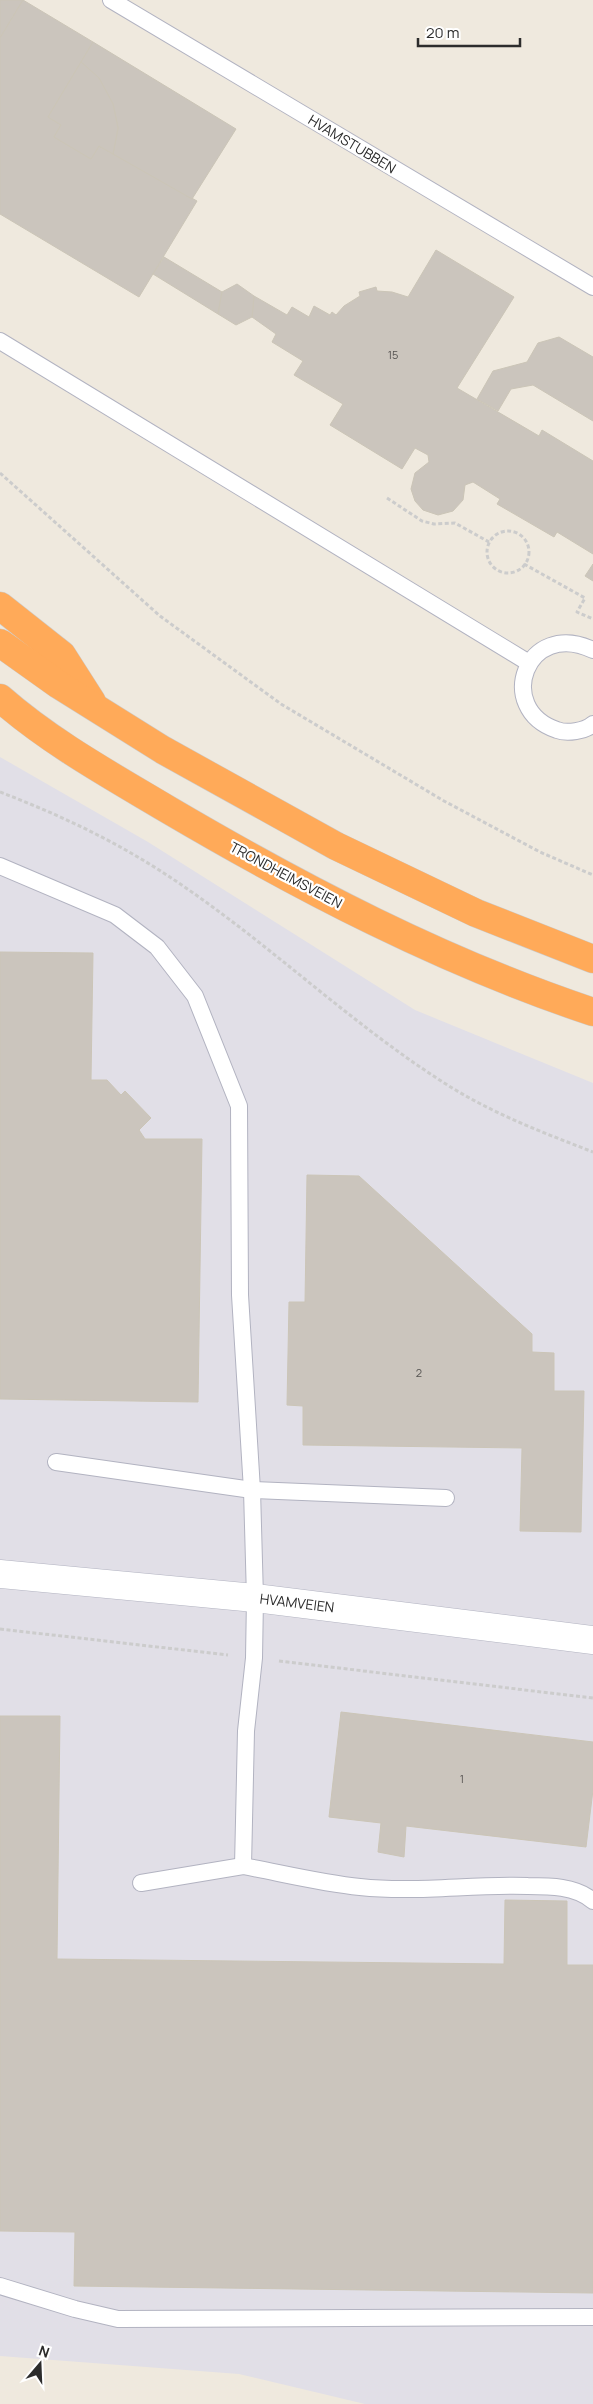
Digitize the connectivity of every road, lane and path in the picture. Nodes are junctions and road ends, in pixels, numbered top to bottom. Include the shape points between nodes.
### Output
1 (111, 0) edge
2 (593, 288) edge
3 (0, 341) edge
4 (0, 474) edge
5 (387, 498) dead end
6 (489, 542) junction
7 (524, 564) junction
8 (0, 606) edge
9 (593, 619) edge
10 (0, 643) edge
11 (593, 650) edge
12 (529, 664) junction
13 (0, 698) edge
14 (0, 709) edge
15 (97, 709) junction
16 (25, 720) junction
17 (593, 724) edge
18 (0, 792) edge
19 (0, 866) edge
20 (593, 875) edge
21 (593, 959) edge
22 (593, 1012) edge
23 (593, 1152) edge
24 (56, 1462) dead end
25 (252, 1490) junction
26 (446, 1498) dead end
27 (0, 1574) edge
28 (255, 1598) junction
29 (0, 1629) edge
30 (593, 1640) edge
31 (254, 1658) junction
32 (593, 1698) edge
33 (243, 1866) junction
34 (142, 1883) dead end
35 (593, 1901) edge
36 (0, 2286) edge
37 (593, 2317) edge

1 - 2 lane, HVAMSTUBBEN
3 - 12 lane
4 - 20 path via 160,616 281,704 444,802 540,852
5 - 6 path via 422,522 455,523
6 - 7 path via 488,559 497,569 510,572
6 - 7 path via 503,531 516,533 528,548
7 - 9 path via 585,598 577,612
8 - 15 highway via 62,655
10 - 15 highway
11 - 12 lane via 571,642 556,643 545,647
12 - 17 lane via 522,683 524,698 536,719 560,732
13 - 16 highway, TRONDHEIMSVEIEN
14 - 16 highway
15 - 21 highway via 163,750 344,850 476,913
16 - 22 highway, TRONDHEIMSVEIEN via 136,790 304,887 457,960
18 - 23 path via 76,824 159,869 246,932 398,1053 451,1087 507,1116
19 - 25 lane via 115,914 157,947 195,996 239,1106 240,1295
24 - 25 lane
25 - 26 lane
25 - 28 lane
27 - 28 street, HVAMVEIEN
28 - 30 street, HVAMVEIEN
28 - 31 lane
29 - 31 path
31 - 32 path
31 - 33 lane via 246,1731
33 - 34 lane
33 - 35 lane via 359,1887 428,1890 499,1885 545,1886 577,1891
36 - 37 lane via 118,2319

